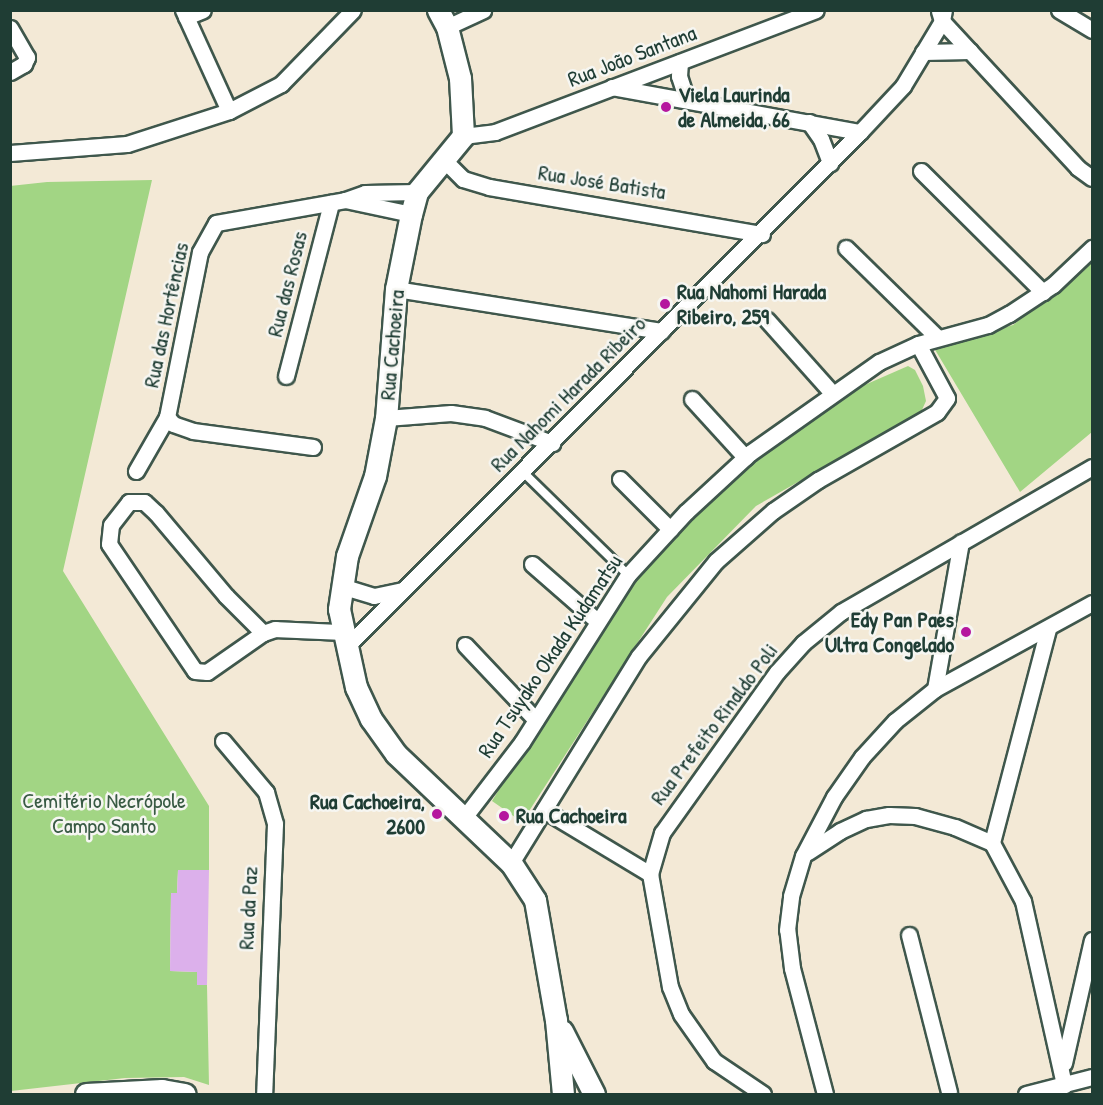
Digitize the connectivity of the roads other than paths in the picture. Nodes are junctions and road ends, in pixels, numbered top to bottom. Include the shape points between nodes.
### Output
1 (203, 10) edge
2 (353, 10) edge
3 (483, 10) edge
4 (816, 10) edge
5 (1059, 10) edge
6 (184, 14) edge
7 (942, 14) edge
8 (442, 19) edge
9 (10, 28) edge
10 (1092, 30) edge
11 (970, 51) junction
12 (923, 52) junction
13 (680, 62) junction
14 (10, 72) edge
15 (611, 87) junction
16 (687, 100) junction
17 (229, 111) junction
18 (809, 122) junction
19 (860, 132) junction
20 (463, 136) junction
21 (10, 153) edge
22 (444, 160) junction
23 (830, 163) junction
24 (921, 171) dead end
25 (1092, 178) edge
26 (417, 192) junction
27 (338, 202) junction
28 (411, 214) junction
29 (762, 234) junction
30 (846, 248) dead end
31 (1092, 248) edge
32 (396, 289) junction
33 (1043, 292) junction
34 (766, 320) dead end
35 (662, 331) junction
36 (937, 337) junction
37 (918, 344) junction
38 (286, 376) dead end
39 (832, 393) junction
40 (692, 399) dead end
41 (167, 417) junction
42 (386, 418) junction
43 (552, 443) junction
44 (313, 447) dead end
45 (745, 457) junction
46 (1092, 467) edge
47 (136, 471) dead end
48 (523, 472) junction
49 (620, 479) dead end
50 (670, 530) junction
51 (961, 542) junction
52 (532, 564) dead end
53 (628, 575) junction
54 (341, 586) junction
55 (405, 589) junction
56 (1092, 603) edge
57 (597, 621) junction
58 (1048, 629) junction
59 (263, 633) junction
60 (344, 639) junction
61 (465, 645) dead end
62 (935, 689) junction
63 (536, 720) junction
64 (223, 741) dead end
65 (544, 810) junction
66 (463, 819) junction
67 (993, 843) junction
68 (803, 856) junction
69 (511, 863) junction
70 (650, 874) junction
71 (909, 935) dead end
72 (1092, 940) edge
73 (556, 1020) junction
74 (1092, 1077) edge
75 (1063, 1078) junction
76 (951, 1094) edge
77 (86, 1095) edge
78 (185, 1095) edge
79 (264, 1095) edge
80 (563, 1095) edge
81 (594, 1095) edge
82 (763, 1095) edge
83 (825, 1095) edge
84 (1026, 1095) edge

1 - 6 street
2 - 17 street via 280,84
3 - 8 street
4 - 13 street, Rua João Santana
5 - 10 street
6 - 17 street
7 - 11 street
7 - 12 street, Rua Nahomi Harada Ribeiro
8 - 20 main road via 460,78
9 - 14 street via 27,57 24,64
11 - 12 street
11 - 25 street via 1078,168
12 - 19 street, Rua Nahomi Harada Ribeiro via 903,86
13 - 15 street, Rua João Santana
13 - 16 street via 679,76
15 - 16 street
15 - 20 street, Rua João Santana via 495,132
16 - 18 street
17 - 21 street via 127,144
18 - 19 street
18 - 23 street
19 - 23 street, Rua Nahomi Harada Ribeiro
20 - 22 main road, Rua Cachoeira
22 - 26 main road, Rua Cachoeira
22 - 29 street, Rua José Batista via 463,179 482,186
23 - 29 street, Rua Nahomi Harada Ribeiro
24 - 33 street
26 - 27 street, Rua das Hortências via 365,193
26 - 28 main road, Rua Cachoeira
27 - 28 street, Rua das Hortências
27 - 38 street, Rua das Rosas
27 - 41 street, Rua das Hortências via 216,223 206,236
28 - 32 main road, Rua Cachoeira
29 - 35 street, Rua Nahomi Harada Ribeiro
30 - 36 street
31 - 33 street, Rua Tsuyako Okada Kudamatsu
32 - 35 street
32 - 42 main road, Rua Cachoeira
33 - 36 street, Rua Tsuyako Okada Kudamatsu via 988,325
34 - 39 street
35 - 43 street, Rua Nahomi Harada Ribeiro
36 - 37 street, Rua Tsuyako Okada Kudamatsu
37 - 39 street, Rua Tsuyako Okada Kudamatsu
37 - 65 street via 947,398 937,412 818,480 716,561 639,656
39 - 45 street, Rua Tsuyako Okada Kudamatsu
40 - 45 street
41 - 44 street via 173,424 193,431
41 - 47 street, Rua das Hortências
42 - 43 street via 451,413 485,418
42 - 54 main road, Rua Cachoeira via 375,476 347,556
43 - 48 street, Rua Nahomi Harada Ribeiro
45 - 50 street, Rua Tsuyako Okada Kudamatsu
46 - 51 street, Rua Prefeito Rinaldo Poli
48 - 53 lane
48 - 55 street, Rua Nahomi Harada Ribeiro
49 - 50 street
50 - 53 street, Rua Tsuyako Okada Kudamatsu
51 - 62 street
51 - 70 street, Rua Prefeito Rinaldo Poli via 841,612 790,657 675,811 654,853
52 - 57 street
53 - 57 street, Rua Tsuyako Okada Kudamatsu
54 - 55 street via 374,596
54 - 60 main road, Rua Cachoeira
55 - 60 street, Rua Nahomi Harada Ribeiro
56 - 58 street
57 - 63 street, Rua Tsuyako Okada Kudamatsu
58 - 62 street
58 - 67 street
59 - 59 street via 207,672 195,671 109,544 111,525 129,502 144,502 156,513 225,596
59 - 60 street via 276,629
60 - 66 main road, Rua Cachoeira via 356,687 371,719 396,754
61 - 63 street
62 - 68 street via 895,720 862,757 834,797
63 - 66 street, Rua Tsuyako Okada Kudamatsu
64 - 79 street, Rua da Paz via 266,792 275,824
65 - 69 street
65 - 70 street
66 - 69 main road, Rua Cachoeira
67 - 68 street via 935,821 888,815 866,819 840,831
67 - 75 street via 1023,901
68 - 83 street via 791,896 787,930 792,968
69 - 73 main road, Rua Cachoeira via 535,900
70 - 82 street, Rua Prefeito Rinaldo Poli via 670,987 681,1014 714,1061
71 - 76 street
72 - 75 street
73 - 80 main road, Rua Cachoeira
73 - 81 main road, Rua Cachoeira
74 - 75 street
75 - 84 street
77 - 78 main road via 162,1090

